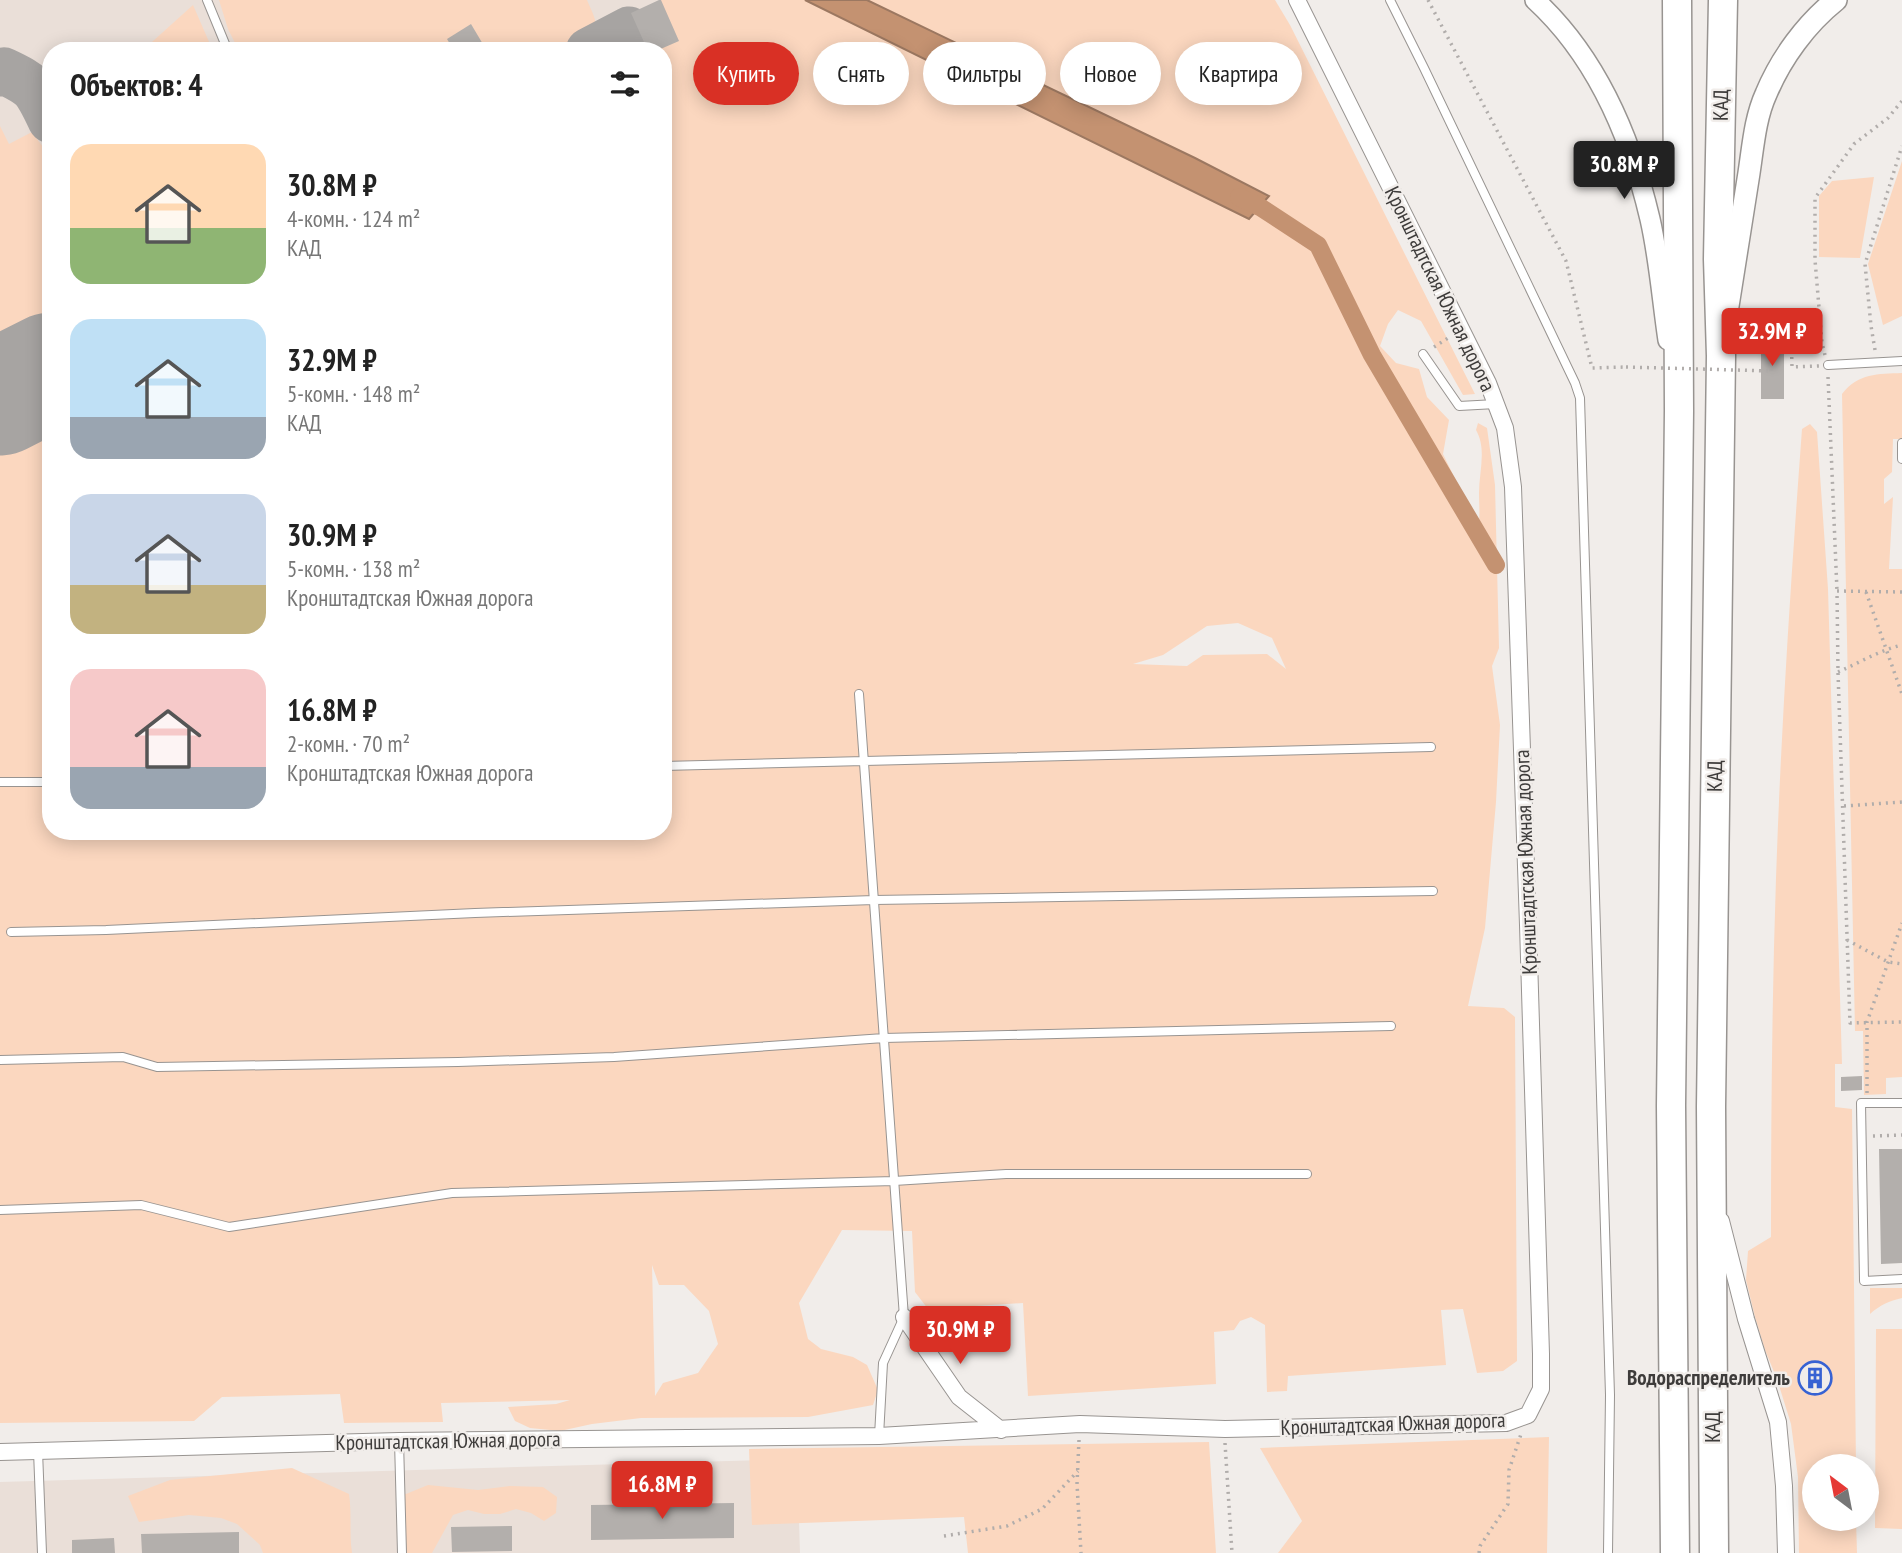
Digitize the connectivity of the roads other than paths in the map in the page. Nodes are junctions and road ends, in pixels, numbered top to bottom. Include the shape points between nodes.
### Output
1 (207, 0) edge
2 (1297, 0) edge
3 (1390, 0) edge
4 (1535, 0) edge
5 (1677, 0) edge
6 (1723, 0) edge
7 (1836, 0) edge
8 (224, 42) edge
9 (1423, 354) road end
10 (1721, 356) junction
11 (1902, 361) edge
12 (1828, 365) road end
13 (1496, 404) junction
14 (1679, 411) junction
15 (1902, 443) edge
16 (1902, 459) edge
17 (859, 695) dead end
18 (1431, 747) dead end
19 (864, 761) junction
20 (672, 766) edge
21 (0, 782) edge
22 (42, 782) edge
23 (1433, 891) dead end
24 (874, 900) junction
25 (11, 932) dead end
26 (1391, 1026) dead end
27 (884, 1038) junction
28 (0, 1060) edge
29 (1902, 1103) edge
30 (1307, 1174) dead end
31 (894, 1181) junction
32 (1712, 1182) junction
33 (0, 1210) edge
34 (1902, 1279) edge
35 (904, 1317) junction
36 (1001, 1430) junction
37 (878, 1436) junction
38 (399, 1441) junction
39 (38, 1451) junction
40 (0, 1452) edge
41 (42, 1553) edge
42 (402, 1553) edge
43 (1608, 1553) edge
44 (1675, 1553) edge
45 (1714, 1553) edge
46 (1786, 1553) edge

1 - 8 lane
2 - 13 street, Кронштадтская Южная дорога
3 - 43 lane via 1580,398 1610,1395
4 - 14 street via 1583,58 1628,140 1650,220
5 - 14 highway, КАД
6 - 10 highway, КАД via 1718,258
7 - 10 main road via 1788,52 1765,95 1752,151
9 - 13 lane via 1459,407
10 - 32 highway, КАД
11 - 12 lane
13 - 36 street, Кронштадтская Южная дорога via 1505,428 1513,487 1541,1389 1528,1415 1506,1423 1225,1429 1080,1424
14 - 44 highway, КАД via 1671,1106
15 - 16 lane
17 - 19 lane
18 - 19 lane
19 - 20 lane
19 - 24 lane
21 - 22 lane
23 - 24 lane
24 - 25 lane
24 - 27 lane
26 - 27 lane
27 - 28 lane via 614,1057 458,1062 157,1067 123,1057
27 - 31 lane
29 - 34 lane via 1861,1104 1864,1280
30 - 31 lane via 1006,1174
31 - 33 lane via 453,1194 229,1227 141,1205
31 - 35 lane
32 - 45 highway, КАД
32 - 46 street via 1746,1319 1778,1422
35 - 36 street via 959,1397
35 - 37 lane via 883,1363
36 - 37 street, Кронштадтская Южная дорога
37 - 38 street, Кронштадтская Южная дорога
38 - 39 street, Кронштадтская Южная дорога
38 - 42 lane
39 - 40 street, Кронштадтская Южная дорога
39 - 41 lane

